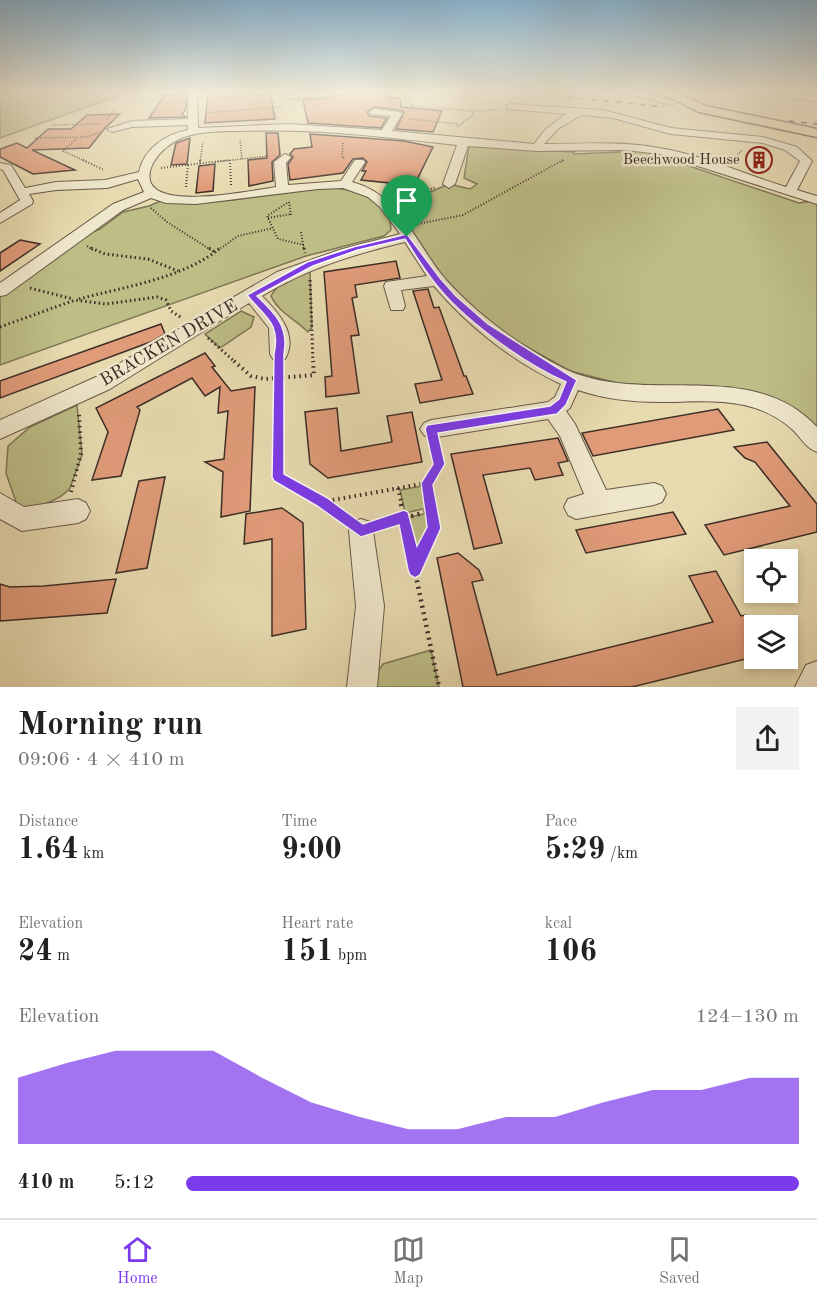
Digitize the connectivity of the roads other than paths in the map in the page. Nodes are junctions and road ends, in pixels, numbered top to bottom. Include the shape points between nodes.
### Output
1 (132, 124) edge
2 (195, 124) joint
3 (257, 124) edge
4 (319, 124) edge
5 (391, 124) edge
6 (560, 124) edge
7 (630, 124) edge
8 (642, 124) edge
9 (773, 124) edge
10 (112, 129) road end
11 (817, 133) edge
12 (385, 135) junction
13 (722, 136) junction
14 (608, 139) junction
15 (457, 142) junction
16 (537, 148) junction
17 (285, 158) road end
18 (806, 161) junction
19 (358, 162) road end
20 (727, 164) road end
21 (0, 166) edge
22 (145, 173) junction
23 (345, 184) junction
24 (449, 184) road end
25 (282, 189) junction
26 (792, 189) junction
27 (21, 192) junction
28 (149, 200) junction
29 (817, 200) edge
30 (0, 219) edge
31 (404, 231) junction
32 (437, 280) junction
33 (0, 291) edge
34 (251, 295) junction
35 (397, 306) dead end
36 (279, 354) road end
37 (572, 380) junction
38 (553, 410) junction
39 (431, 429) road end
40 (0, 430) edge
41 (817, 441) edge
42 (654, 494) dead end
43 (600, 503) junction
44 (0, 505) edge
45 (576, 507) dead end
46 (71, 513) road end
47 (361, 531) road end
48 (817, 676) edge
49 (362, 687) edge
50 (810, 687) edge

1 - 10 street
2 - 3 street via 239,128
2 - 22 street via 160,143
4 - 12 street
5 - 12 street
6 - 16 street via 540,140
7 - 14 street
8 - 13 street
9 - 11 main road
12 - 15 street
13 - 18 street
13 - 18 street via 778,144 794,150
14 - 16 street via 574,148
14 - 26 street
15 - 16 street
15 - 24 street
17 - 25 street via 280,162
18 - 26 street
19 - 23 street
20 - 26 street
21 - 27 street via 7,166
22 - 27 street via 107,184
22 - 28 street
23 - 25 street
23 - 31 street via 366,191 387,205
25 - 28 street via 194,201
26 - 29 street
27 - 30 street via 27,201
28 - 33 street via 118,207
31 - 32 street
31 - 34 street, BRACKEN DRIVE via 310,264
32 - 35 street via 392,286
32 - 37 street via 485,326
34 - 36 street via 272,317 282,338
34 - 40 street, BRACKEN DRIVE via 102,383
37 - 38 street via 563,402
37 - 41 street via 626,393 718,391 753,398 790,416
38 - 39 street
38 - 43 street via 568,431
42 - 43 street
43 - 45 street
44 - 46 street via 22,519
47 - 49 street via 370,606
48 - 50 street

